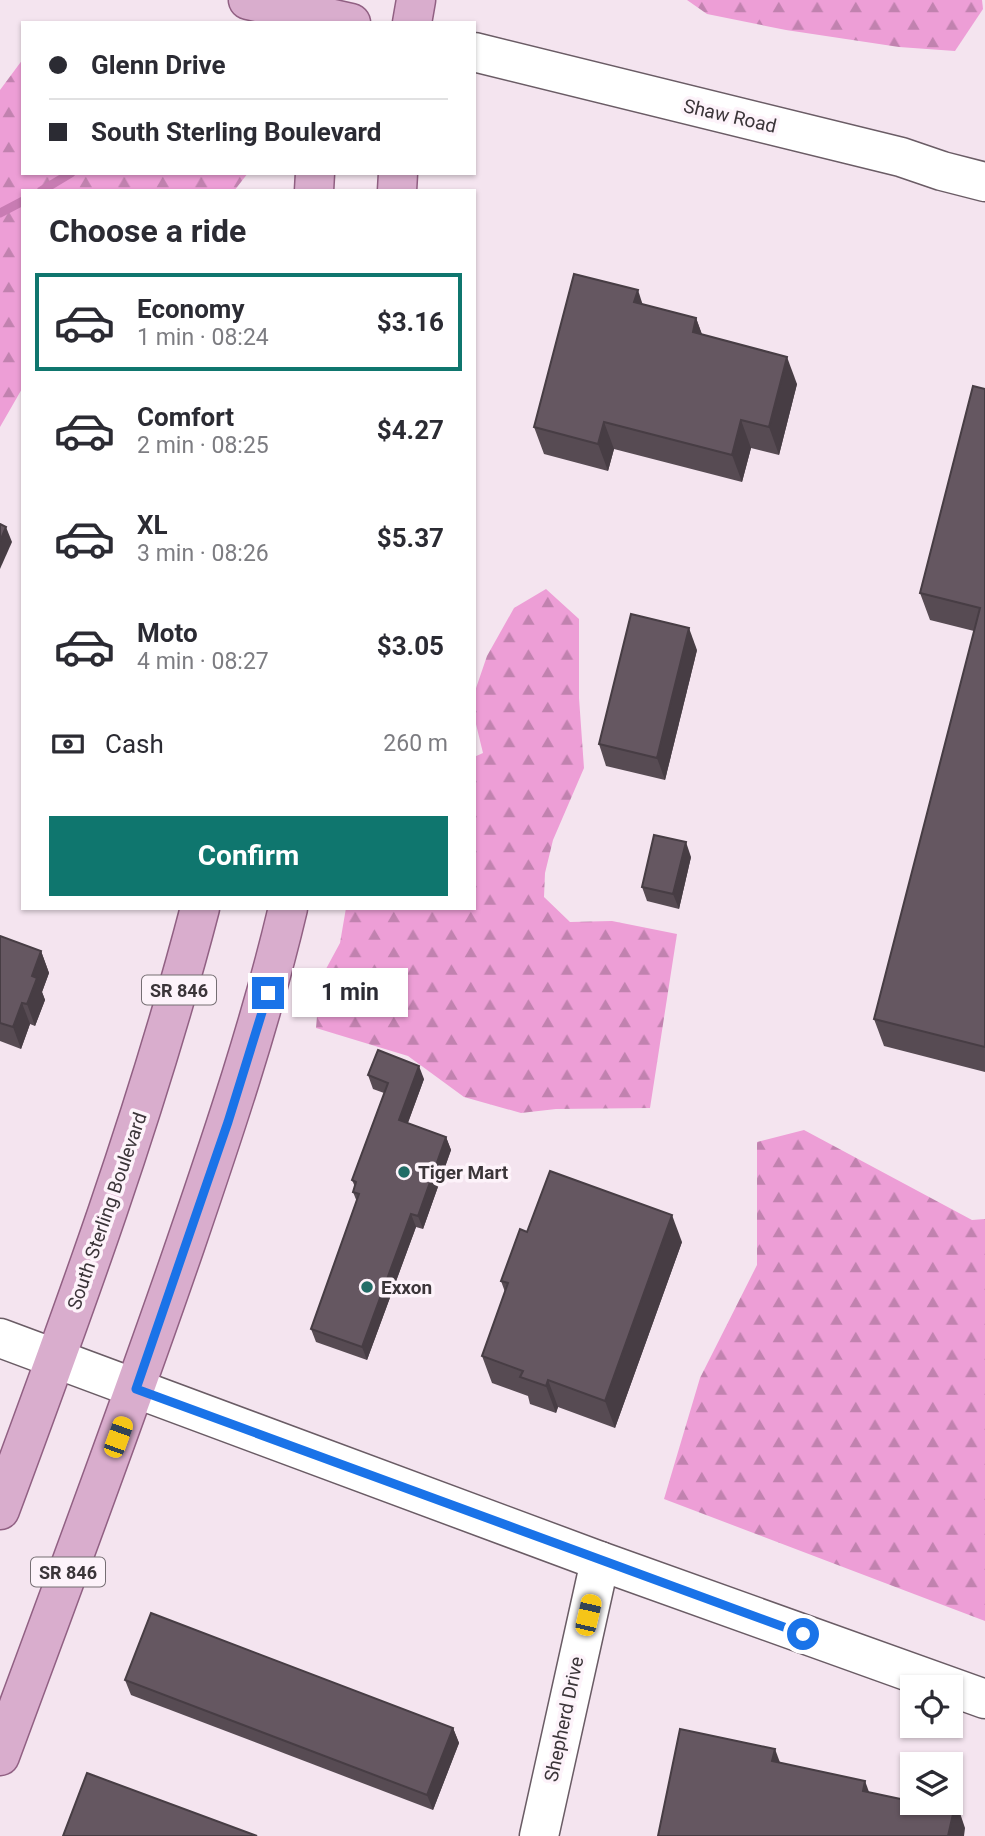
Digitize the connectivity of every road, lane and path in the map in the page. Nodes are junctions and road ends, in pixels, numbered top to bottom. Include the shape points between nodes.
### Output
1 (248, 0) edge
2 (416, 0) edge
3 (337, 16) edge
4 (412, 21) edge
5 (476, 52) edge
6 (985, 182) edge
7 (199, 910) edge
8 (289, 910) edge
9 (0, 1338) edge
10 (55, 1358) junction
11 (136, 1389) junction
12 (0, 1510) edge
13 (600, 1561) junction
14 (985, 1699) edge
15 (0, 1756) edge
16 (539, 1836) edge

1 - 3 main road
2 - 4 main road
5 - 6 street, Shaw Road via 901,157
7 - 10 main road, South Sterling Boulevard / SR 846 via 148,1093
8 - 11 main road, SR 846 via 228,1122
9 - 10 street
10 - 11 street
10 - 12 main road, South Sterling Boulevard / SR 846
11 - 13 street
11 - 15 main road, SR 846
13 - 14 street
13 - 16 street, Shepherd Drive

